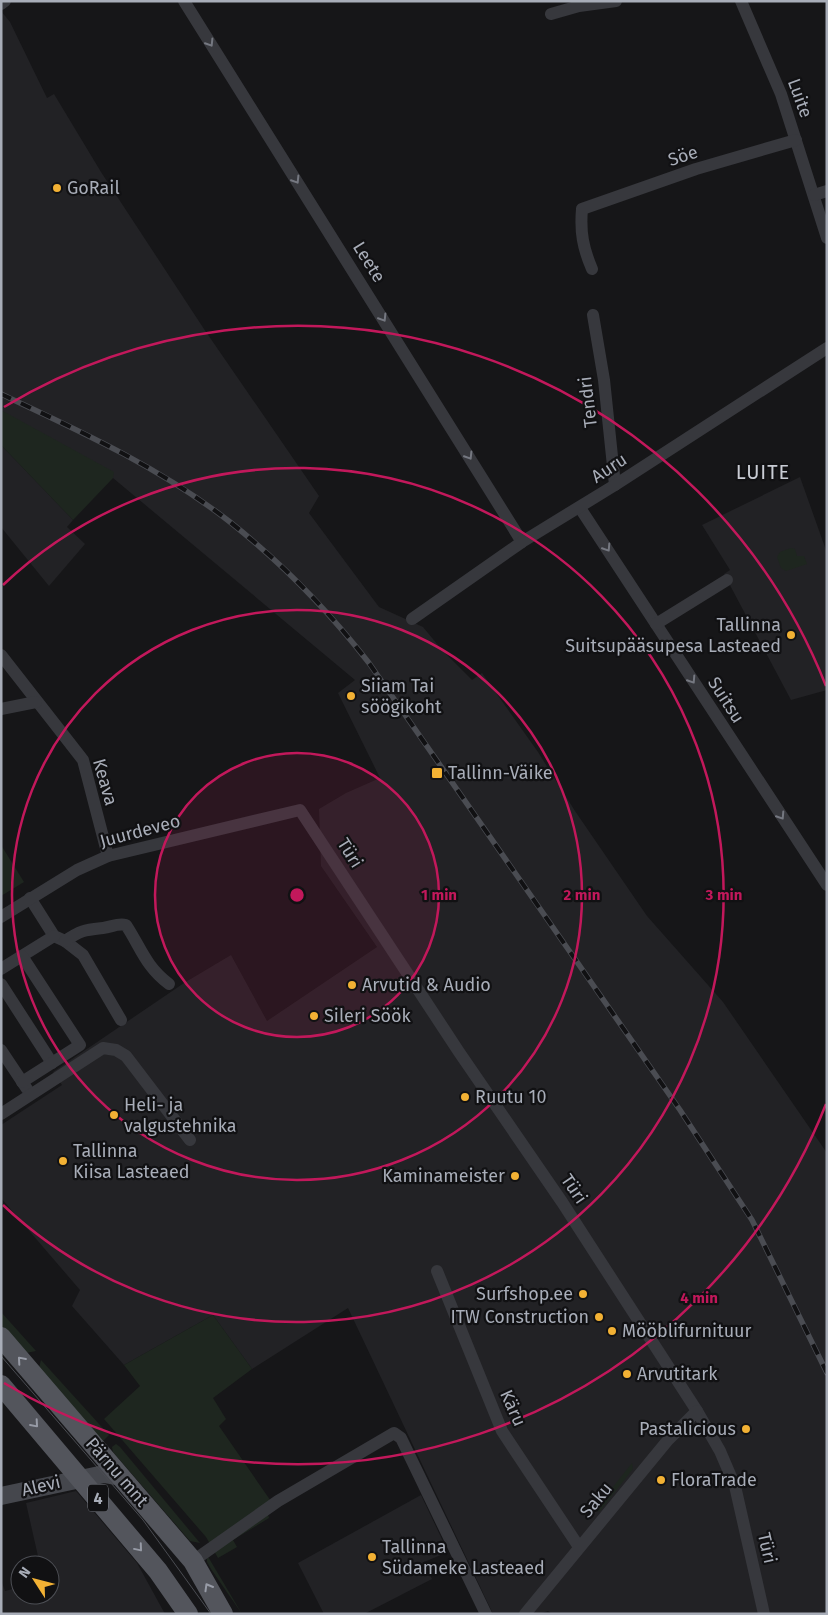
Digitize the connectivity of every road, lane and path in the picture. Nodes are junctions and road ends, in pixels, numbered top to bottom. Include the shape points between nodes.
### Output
1 (5, 1) edge
2 (184, 1) edge
3 (616, 1) edge
4 (741, 1) edge
5 (1, 4) edge
6 (551, 14) dead end
7 (796, 140) junction
8 (827, 191) edge
9 (814, 194) junction
10 (827, 238) edge
11 (592, 269) dead end
12 (593, 315) dead end
13 (827, 348) edge
14 (615, 485) junction
15 (580, 508) junction
16 (522, 542) junction
17 (727, 580) dead end
18 (412, 619) dead end
19 (656, 624) junction
20 (1, 655) edge
21 (36, 702) junction
22 (1, 709) edge
23 (300, 810) joint
24 (108, 856) junction
25 (827, 885) edge
26 (30, 898) junction
27 (1, 916) edge
28 (60, 938) junction
29 (22, 956) junction
30 (1, 969) edge
31 (1, 984) edge
32 (168, 984) dead end
33 (120, 1020) dead end
34 (1, 1050) edge
35 (52, 1063) junction
36 (22, 1082) junction
37 (31, 1094) junction
38 (1, 1114) edge
39 (190, 1140) dead end
40 (437, 1271) dead end
41 (1, 1337) edge
42 (1, 1385) edge
43 (697, 1411) junction
44 (81, 1477) junction
45 (121, 1477) junction
46 (1, 1496) edge
47 (579, 1547) junction
48 (193, 1561) junction
49 (188, 1614) edge
50 (223, 1614) edge
51 (486, 1614) edge
52 (525, 1614) edge
53 (764, 1614) edge

1 - 5 street
2 -> 16 street, Leete
3 - 6 street
4 - 7 street, Luite via 781,94
7 - 9 street, Luite
7 - 11 street, Söe via 696,169 582,209 582,246
8 - 9 street
9 - 10 street, Luite
12 - 14 street, Tendri via 604,380
13 - 14 street, Auru
14 - 15 street, Auru
15 - 16 street, Auru
15 -> 19 street, Suitsu
16 - 18 street, Auru
17 - 19 street
19 -> 25 street, Suitsu
20 - 21 street, Keava
21 - 22 street
21 - 24 street, Keava via 83,760
23 - 24 street, Juurdeveo
23 - 43 street, Türi via 562,1202
24 - 26 street, Juurdeveo
26 - 27 street, Juurdeveo
26 - 28 street
28 - 29 street
28 - 32 street via 85,929 119,923 126,925 141,955
28 - 33 street via 82,955
29 - 30 street
29 - 35 street via 80,1045
31 - 35 street
34 - 36 street
35 - 36 street
36 - 37 street
37 - 38 street
37 - 39 street via 103,1048 116,1050 126,1056
40 - 47 street, Käru via 502,1430
45 -> 41 main road, Pärnu mnt / 4
42 -> 44 main road, Pärnu mnt / 4
43 - 47 street, Saku via 668,1440
43 - 53 street, Türi via 735,1486
44 - 45 street, Alevi via 104,1474
44 - 46 street, Alevi
44 -> 49 main road, Pärnu mnt / 4 via 162,1576
45 - 48 main road, Pärnu mnt / 4
47 - 52 street, Saku
50 -> 48 main road, Pärnu mnt / 4
48 - 51 street via 278,1501 394,1433 401,1438

